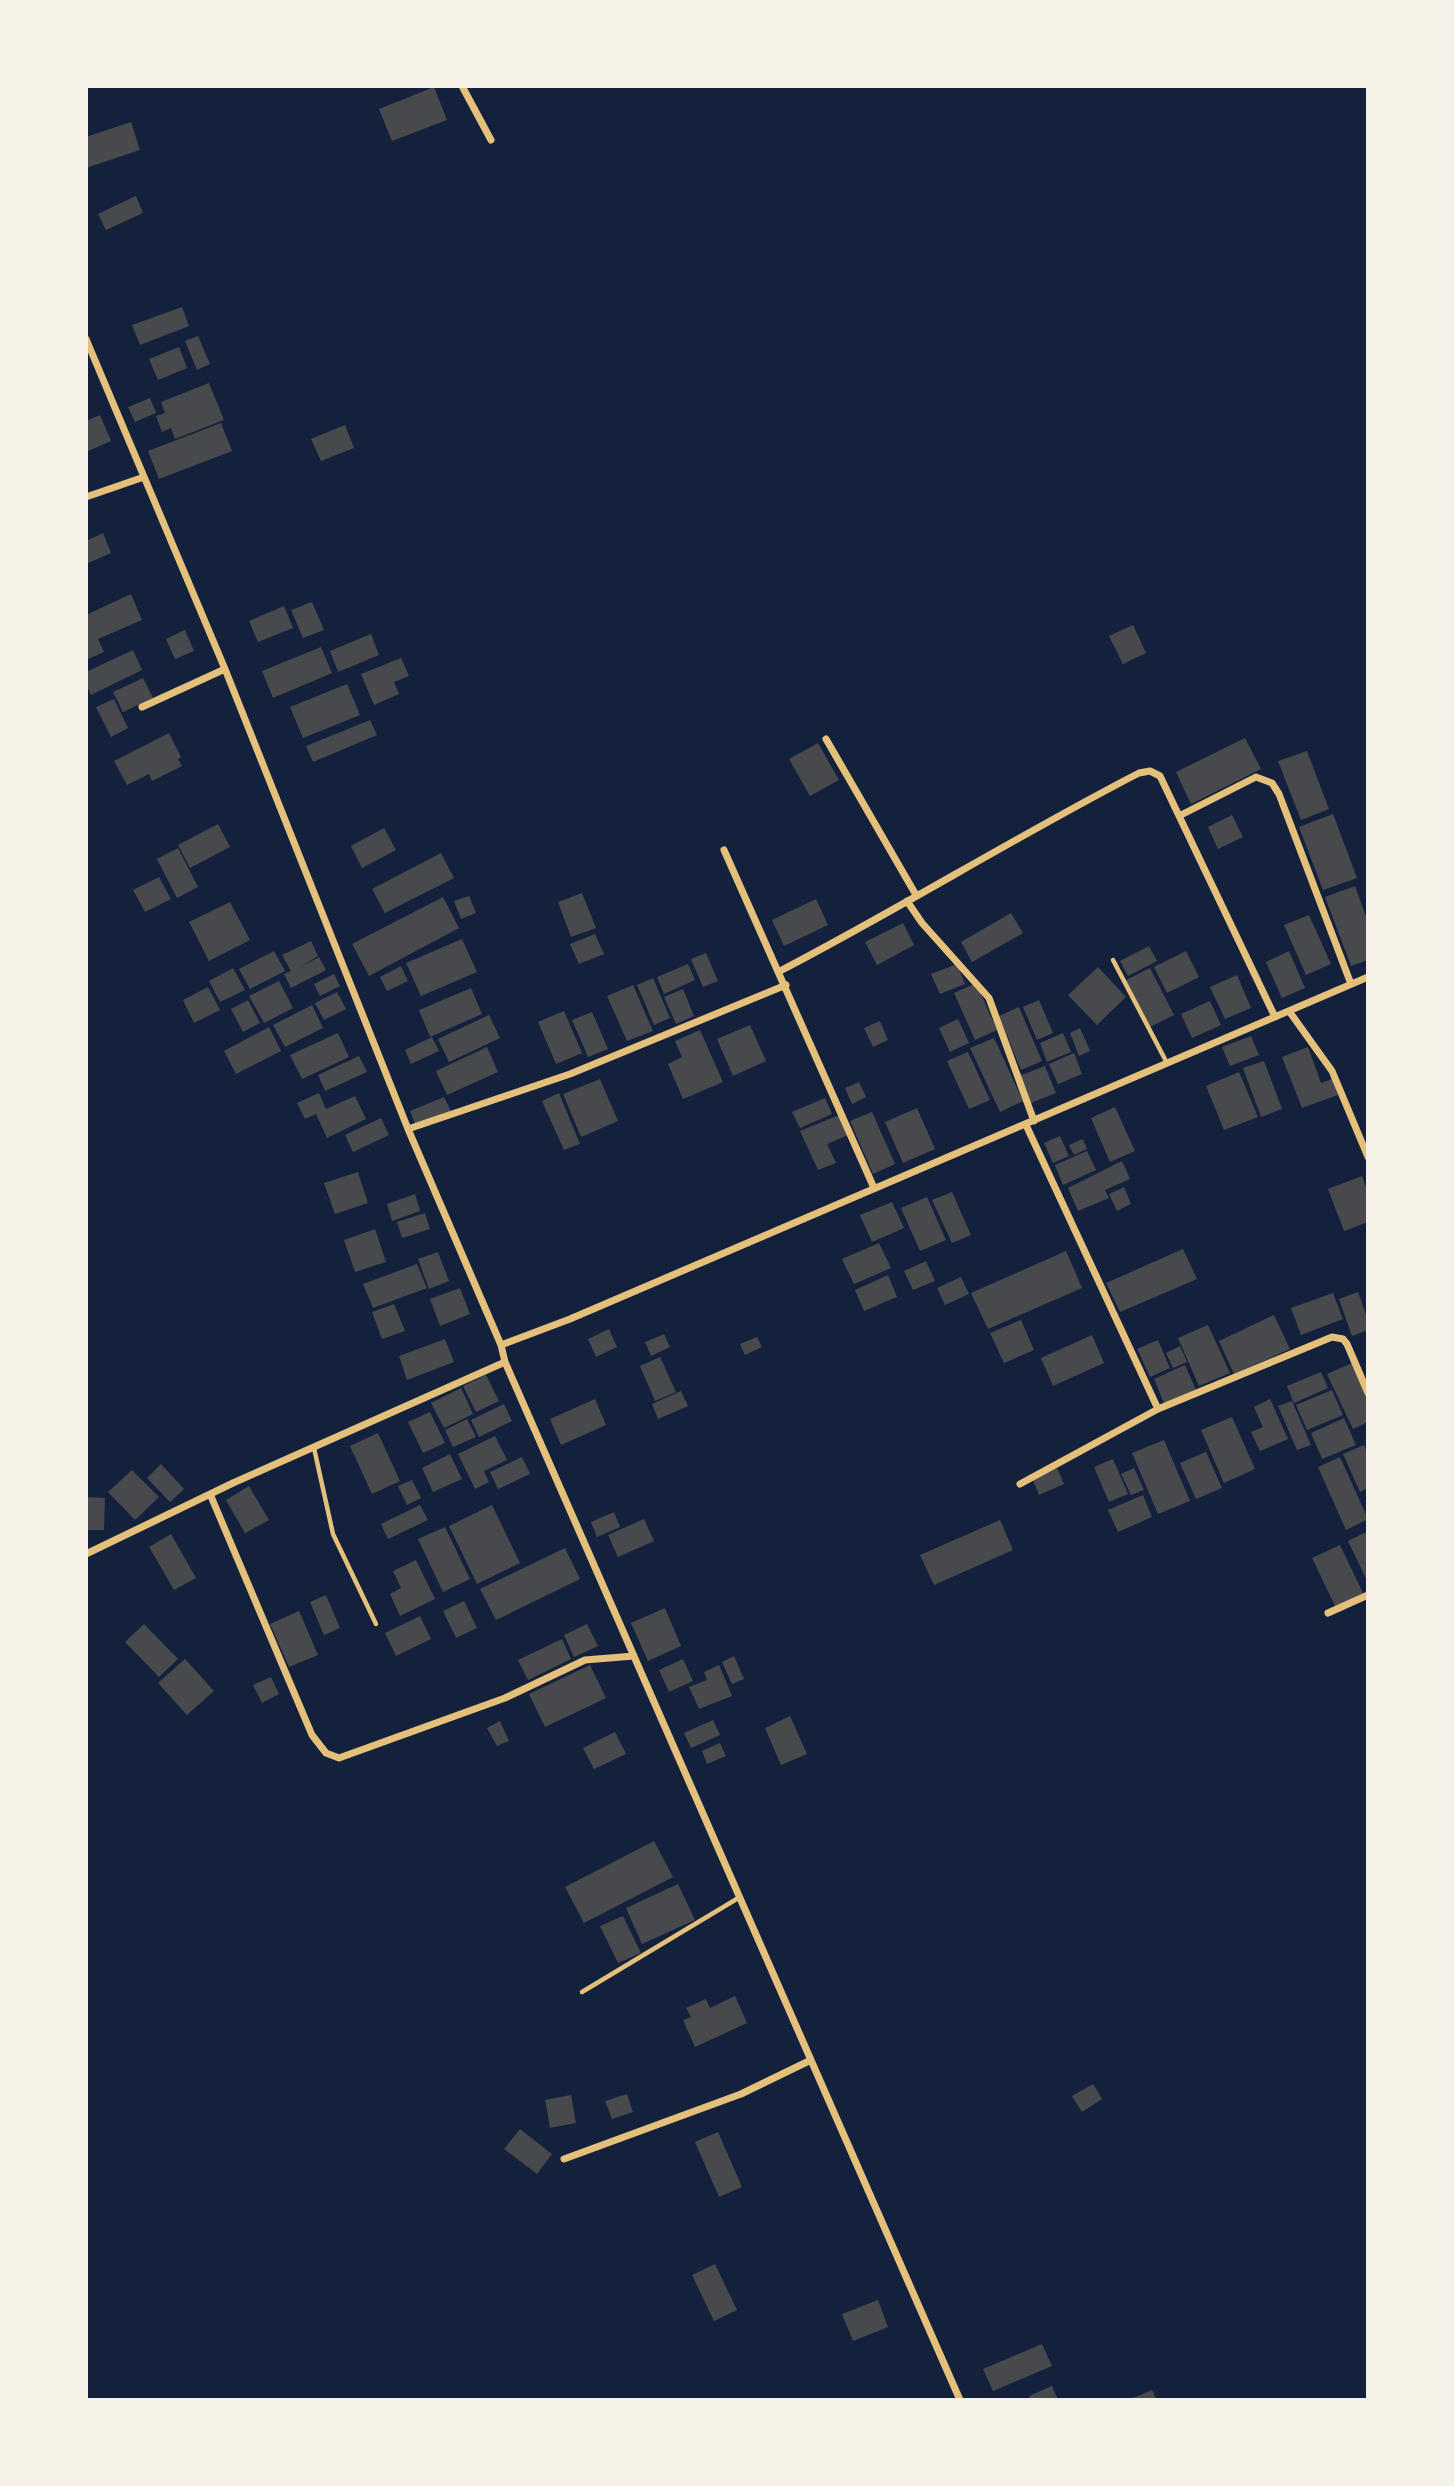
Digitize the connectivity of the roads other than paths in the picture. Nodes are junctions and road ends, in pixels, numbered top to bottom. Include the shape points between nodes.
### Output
1 (461, 86) edge
2 (491, 140) dead end
3 (86, 339) edge
4 (144, 477) junction
5 (86, 497) edge
6 (225, 669) junction
7 (142, 707) dead end
8 (827, 739) dead end
9 (1179, 816) junction
10 (724, 850) dead end
11 (916, 895) junction
12 (907, 901) junction
13 (1113, 960) dead end
14 (780, 971) junction
15 (1368, 977) edge
16 (1351, 984) junction
17 (786, 985) junction
18 (1289, 1011) junction
19 (1275, 1017) junction
20 (1167, 1063) junction
21 (1034, 1121) junction
22 (1026, 1125) junction
23 (408, 1129) junction
24 (1368, 1157) edge
25 (874, 1188) junction
26 (501, 1345) junction
27 (505, 1362) junction
28 (1368, 1393) edge
29 (1158, 1409) junction
30 (314, 1447) junction
31 (1020, 1483) dead end
32 (210, 1494) junction
33 (86, 1554) edge
34 (1368, 1595) edge
35 (1328, 1613) dead end
36 (376, 1623) dead end
37 (634, 1656) junction
38 (740, 1897) junction
39 (582, 1992) dead end
40 (811, 2060) junction
41 (564, 2159) dead end
42 (960, 2400) edge

1 - 2 street
3 - 4 street
4 - 5 street
4 - 6 street
6 - 7 street
6 - 23 street
8 - 11 street
9 - 11 street via 1160,776 1150,771 1139,773
9 - 16 street via 1256,777 1272,783
9 - 19 street
10 - 14 street
11 - 12 street
12 - 14 street
12 - 21 street via 989,998
13 - 20 lane
14 - 17 street
15 - 16 street
16 - 18 street
17 - 23 street via 570,1074
17 - 25 street
18 - 19 street
18 - 24 street via 1332,1071
19 - 20 street
20 - 21 street
21 - 22 street
22 - 25 street
22 - 29 street
23 - 26 street
25 - 26 street
26 - 27 street
27 - 30 street
27 - 37 street
28 - 29 street via 1346,1344 1337,1336
29 - 31 street
30 - 32 street
30 - 36 lane via 333,1534
32 - 33 street
32 - 37 street via 312,1735 326,1753 339,1758 505,1698 585,1660
34 - 35 street
37 - 38 street
38 - 39 lane
38 - 40 street
40 - 41 street via 741,2094
40 - 42 street

